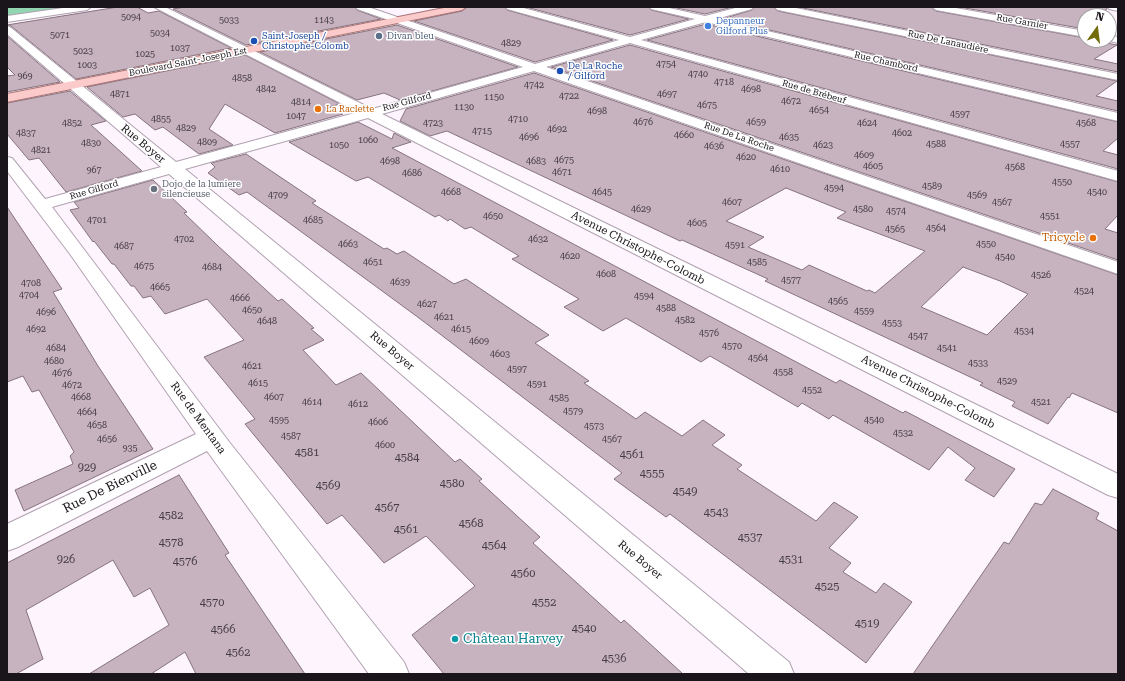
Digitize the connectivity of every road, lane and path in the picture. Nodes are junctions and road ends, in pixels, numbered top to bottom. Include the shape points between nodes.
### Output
1 (87, 7) edge
2 (158, 7) edge
3 (360, 7) edge
4 (438, 7) edge
5 (462, 7) edge
6 (510, 7) edge
7 (654, 7) edge
8 (749, 7) edge
9 (778, 7) edge
10 (936, 7) edge
11 (1112, 7) edge
12 (1118, 8) edge
13 (393, 18) junction
14 (7, 20) edge
15 (706, 20) junction
16 (7, 29) edge
17 (1077, 33) edge
18 (631, 41) junction
19 (240, 48) junction
20 (534, 67) junction
21 (1118, 77) edge
22 (69, 82) junction
23 (7, 91) edge
24 (7, 98) edge
25 (368, 113) junction
26 (1118, 117) edge
27 (7, 161) edge
28 (172, 168) junction
29 (1118, 176) edge
30 (41, 205) junction
31 (1118, 268) edge
32 (212, 437) junction
33 (1118, 487) edge
34 (7, 538) edge
35 (391, 674) edge
36 (776, 674) edge

1 - 14 street
2 - 19 street, Avenue Christophe-Colomb
3 - 13 street, Rue De La Roche
4 - 13 main road, Boulevard Saint-Joseph Est
5 - 13 main road, Boulevard Saint-Joseph Est
6 - 18 street, Rue de Brébeuf
7 - 15 street, Rue Chambord
8 - 15 street, Rue Gilford
9 - 21 street, Rue De Lanaudière
10 - 17 street, Rue Garnier
11 - 12 street
13 - 19 main road, Boulevard Saint-Joseph Est
13 - 20 street, Rue De La Roche
15 - 18 street, Rue Gilford
15 - 26 street, Rue Chambord
16 - 22 street, Rue Boyer
18 - 20 street, Rue Gilford
18 - 29 street, Rue de Brébeuf
19 - 22 main road, Boulevard Saint-Joseph Est
19 - 25 street, Avenue Christophe-Colomb
20 - 25 street, Rue Gilford
20 - 31 street, Rue De La Roche
22 - 23 main road, Boulevard Saint-Joseph Est
22 - 24 main road, Boulevard Saint-Joseph Est
22 - 28 street, Rue Boyer
25 - 28 street, Rue Gilford
25 - 33 street, Avenue Christophe-Colomb
27 - 30 street, Rue de Mentana
28 - 30 street, Rue Gilford
28 - 36 street, Rue Boyer
30 - 32 street, Rue de Mentana
32 - 34 street, Rue De Bienville
32 - 35 street, Rue de Mentana

